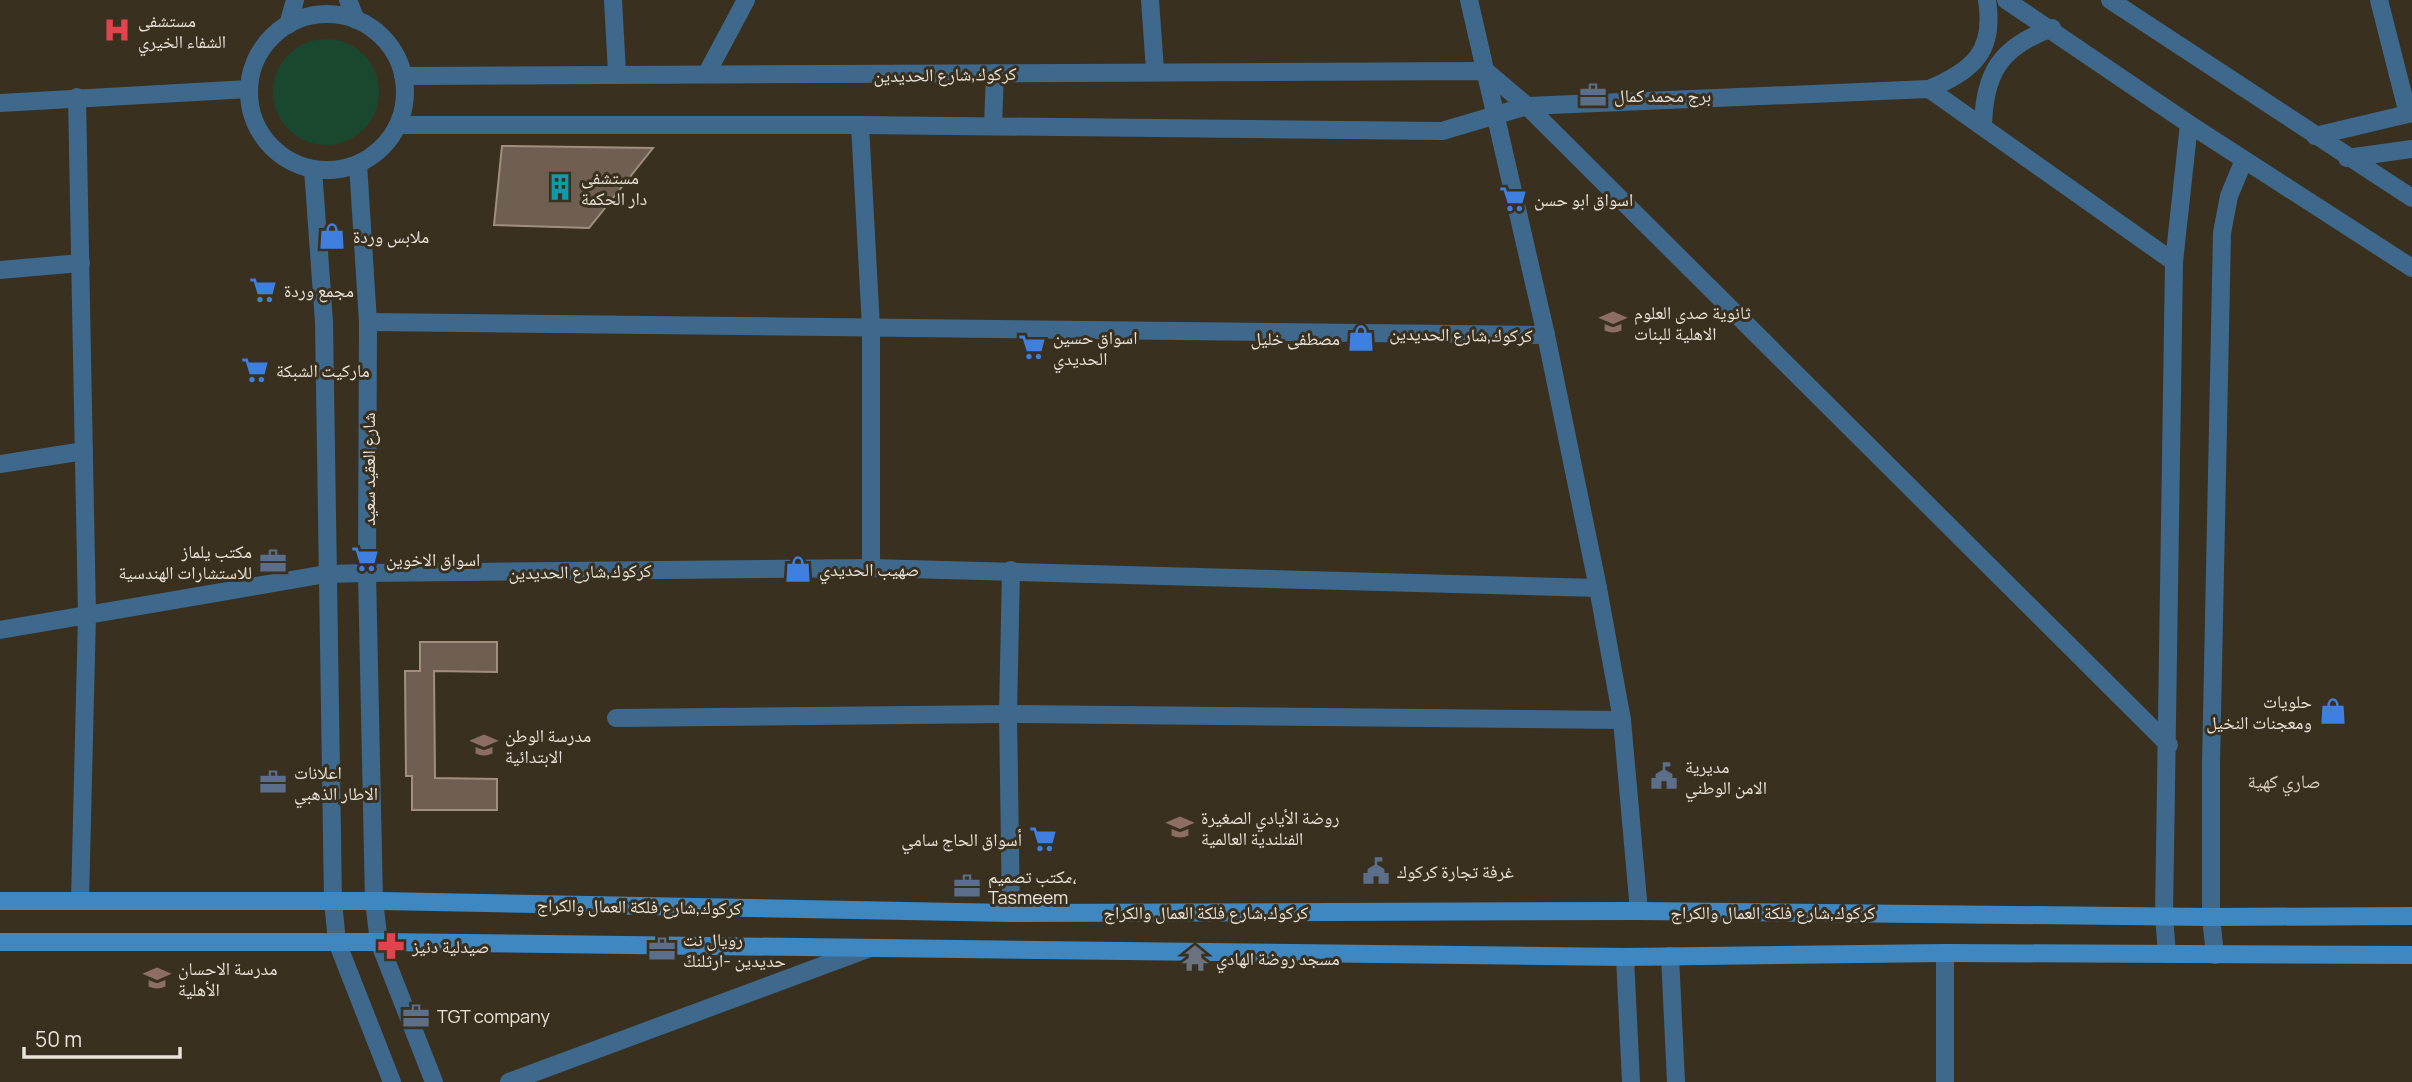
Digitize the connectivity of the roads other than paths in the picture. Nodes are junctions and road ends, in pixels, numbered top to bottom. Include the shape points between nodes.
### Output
1 (295, 0) edge
2 (348, 0) edge
3 (613, 0) edge
4 (746, 0) edge
5 (1150, 0) edge
6 (1469, 0) edge
7 (1987, 0) edge
8 (2006, 0) edge
9 (2110, 0) edge
10 (2379, 0) edge
11 (356, 20) junction
12 (288, 25) junction
13 (2052, 28) junction
14 (1155, 70) junction
15 (1486, 71) junction
16 (617, 73) junction
17 (707, 73) junction
18 (995, 74) junction
19 (403, 76) junction
20 (249, 89) junction
21 (1929, 89) junction
22 (77, 97) junction
23 (0, 103) edge
24 (1527, 106) junction
25 (2410, 114) edge
26 (1496, 116) junction
27 (2189, 124) junction
28 (398, 125) junction
29 (860, 125) junction
30 (993, 126) junction
31 (1983, 127) junction
32 (2315, 136) junction
33 (2412, 149) edge
34 (2347, 158) junction
35 (2244, 160) junction
36 (358, 164) junction
37 (313, 169) junction
38 (2412, 198) edge
39 (2174, 261) junction
40 (81, 263) junction
41 (2412, 268) edge
42 (0, 270) edge
43 (368, 323) junction
44 (871, 327) junction
45 (1546, 335) junction
46 (84, 450) junction
47 (0, 464) edge
48 (872, 568) junction
49 (1011, 570) junction
50 (367, 573) junction
51 (326, 574) junction
52 (1598, 588) junction
53 (88, 615) junction
54 (0, 630) edge
55 (1009, 714) junction
56 (617, 718) dead end
57 (1622, 720) junction
58 (2169, 745) junction
59 (0, 901) edge
60 (80, 901) junction
61 (333, 901) junction
62 (374, 901) junction
63 (1639, 911) junction
64 (1011, 913) junction
65 (2164, 916) junction
66 (2412, 916) edge
67 (2211, 917) junction
68 (337, 942) junction
69 (379, 942) junction
70 (0, 943) edge
71 (876, 946) junction
72 (1945, 953) junction
73 (2167, 954) junction
74 (2215, 955) junction
75 (2412, 955) edge
76 (1670, 956) junction
77 (1625, 957) junction
78 (392, 1082) edge
79 (434, 1082) edge
80 (509, 1082) edge
81 (1631, 1082) edge
82 (1676, 1082) edge
83 (1945, 1082) edge

1 - 12 street
2 - 11 street
3 - 16 street
4 - 17 street
5 - 14 street
6 - 15 street
7 - 21 street via 1990,22 1979,57 1967,70
8 - 13 street
9 - 32 street
10 - 25 street
11 - 12 street via 312,16
11 - 19 street via 387,42
12 - 20 street via 267,41 254,64
13 - 27 street
13 - 31 street via 2018,44 2002,58 1986,89
14 - 15 street, كركوك,شارع الحديدين
14 - 18 street, كركوك,شارع الحديدين
15 - 24 street
15 - 26 street
16 - 17 street, كركوك,شارع الحديدين
16 - 19 street, كركوك,شارع الحديدين
17 - 18 street, كركوك,شارع الحديدين
18 - 30 street
19 - 28 street via 404,101
20 - 22 street
20 - 37 street via 251,111 260,132 283,156
21 - 24 street
21 - 31 street
22 - 23 street
22 - 40 street
24 - 26 street
24 - 58 street
25 - 32 street
26 - 30 street via 1442,131
26 - 45 street
27 - 35 street
27 - 39 street
28 - 29 street
28 - 36 street via 388,142
29 - 30 street
29 - 44 street
31 - 39 street
32 - 34 street
33 - 34 street
34 - 38 street
35 - 41 street
35 - 67 street via 2229,196 2222,233
36 - 37 street via 336,170
36 - 43 street, شارع العقيد سعيد
37 - 51 street via 324,322
39 - 58 street
40 - 42 street
40 - 46 street
43 - 44 street, كركوك,شارع الحديدين
43 - 50 street, شارع العقيد سعيد
44 - 45 street, كركوك,شارع الحديدين
44 - 48 street
45 - 52 street
46 - 47 street
46 - 53 street
48 - 49 street, كركوك,شارع الحديدين
48 - 50 street, كركوك,شارع الحديدين
49 - 52 street, كركوك,شارع الحديدين
49 - 55 street
50 - 51 street, كركوك,شارع الحديدين
50 - 62 street, شارع العقيد سعيد
51 - 53 street, كركوك,شارع الحديدين
51 - 61 street
52 - 57 street
53 - 54 street, كركوك,شارع الحديدين
53 - 60 street
55 - 56 street
55 - 57 street
55 - 64 street
57 - 63 street
58 - 65 street
59 - 60 main road, كركوك,شارع فلكة العمال والكراج
60 - 61 main road, كركوك,شارع فلكة العمال والكراج
61 - 62 main road, كركوك,شارع فلكة العمال والكراج
61 - 68 street
62 - 64 main road, كركوك,شارع فلكة العمال والكراج
62 - 69 street, شارع العقيد سعيد
63 - 64 main road, كركوك,شارع فلكة العمال والكراج
63 - 65 main road, كركوك,شارع فلكة العمال والكراج
65 - 67 main road, كركوك,شارع فلكة العمال والكراج
65 - 73 street
66 - 67 main road, كركوك,شارع فلكة العمال والكراج
67 - 74 street
68 - 69 main road
68 - 70 main road
68 - 78 street
69 - 71 main road
69 - 79 street, شارع العقيد سعيد
71 - 77 main road
71 - 80 street
72 - 73 main road
72 - 76 main road
72 - 83 street
73 - 74 main road
74 - 75 main road
76 - 77 main road
76 - 82 street
77 - 81 street

